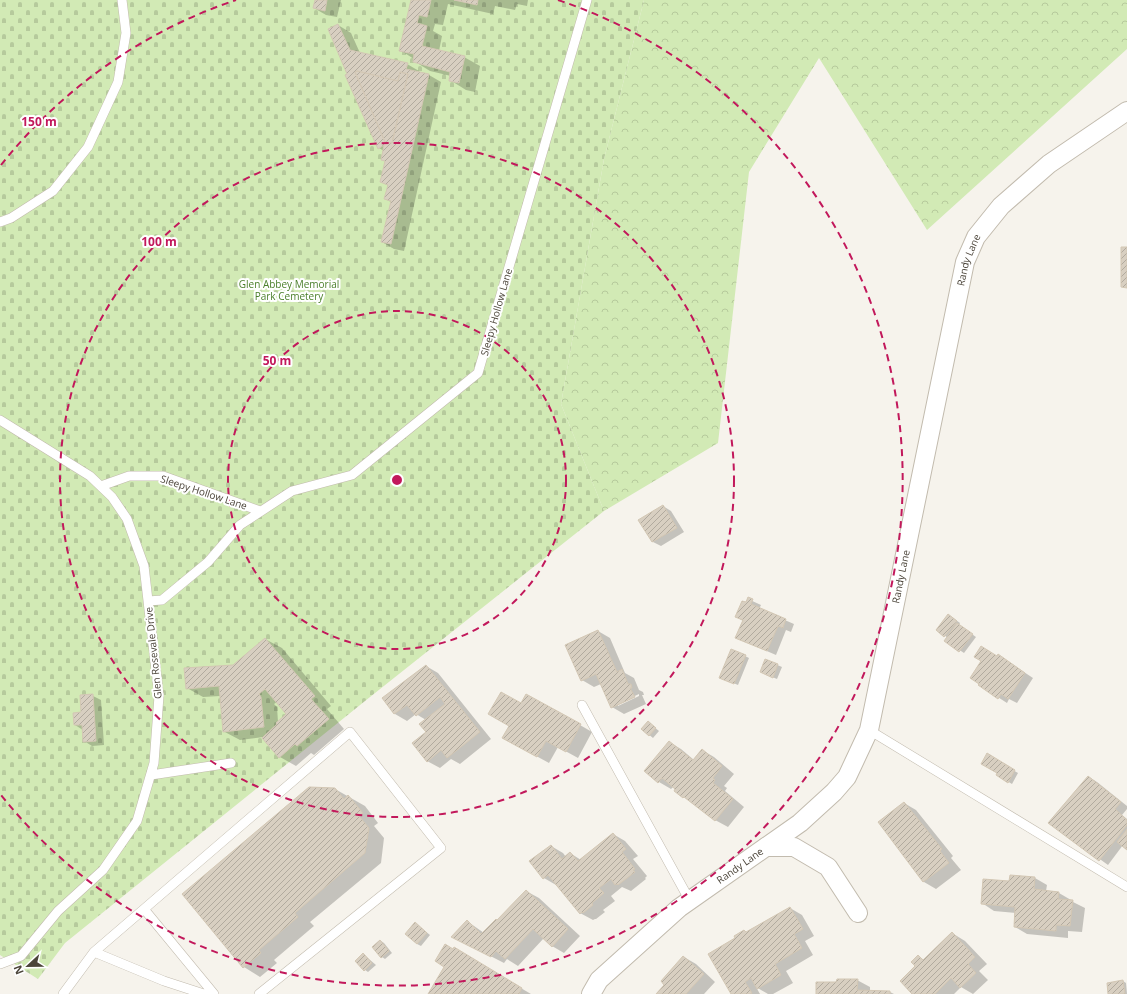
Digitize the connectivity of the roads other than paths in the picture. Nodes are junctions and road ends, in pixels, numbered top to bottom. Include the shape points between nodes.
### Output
1 (122, 0) edge
2 (587, 0) edge
3 (1127, 111) edge
4 (0, 222) edge
5 (0, 420) edge
6 (101, 486) junction
7 (260, 511) junction
8 (148, 601) junction
9 (582, 705) dead end
10 (870, 730) junction
11 (231, 763) dead end
12 (151, 775) junction
13 (766, 847) junction
14 (1127, 887) edge
15 (690, 901) junction
16 (144, 909) junction
17 (858, 913) dead end
18 (94, 952) junction
19 (0, 964) edge
20 (63, 994) edge
21 (204, 994) edge
22 (214, 994) edge
23 (259, 994) edge
24 (591, 994) edge

1 - 4 lane via 126,33 118,82 88,147 53,191 11,218
2 - 7 lane, Sleepy Hollow Lane via 478,373 352,475 292,491
3 - 10 street, Randy Lane via 1049,164 1001,206 976,237 965,262
5 - 6 lane, Glen Rosevale Drive via 90,476
6 - 7 lane, Sleepy Hollow Lane via 129,476 163,476
6 - 8 lane, Glen Rosevale Drive via 127,519 144,566
7 - 8 lane, Sleepy Hollow Lane via 240,524 208,562 162,600
8 - 12 lane, Glen Rosevale Drive via 159,696
9 - 15 lane
10 - 13 street, Randy Lane via 847,777 834,792 800,823
10 - 14 lane
11 - 12 lane
12 - 19 lane, Glen Rosevale Drive via 137,821 102,870 58,911 21,956
13 - 15 street, Randy Lane
13 - 17 street via 794,847 828,867
15 - 24 street, Randy Lane via 600,980
16 - 18 lane
16 - 22 lane
16 - 23 lane via 350,732 441,848
18 - 20 lane
18 - 21 lane via 164,981

